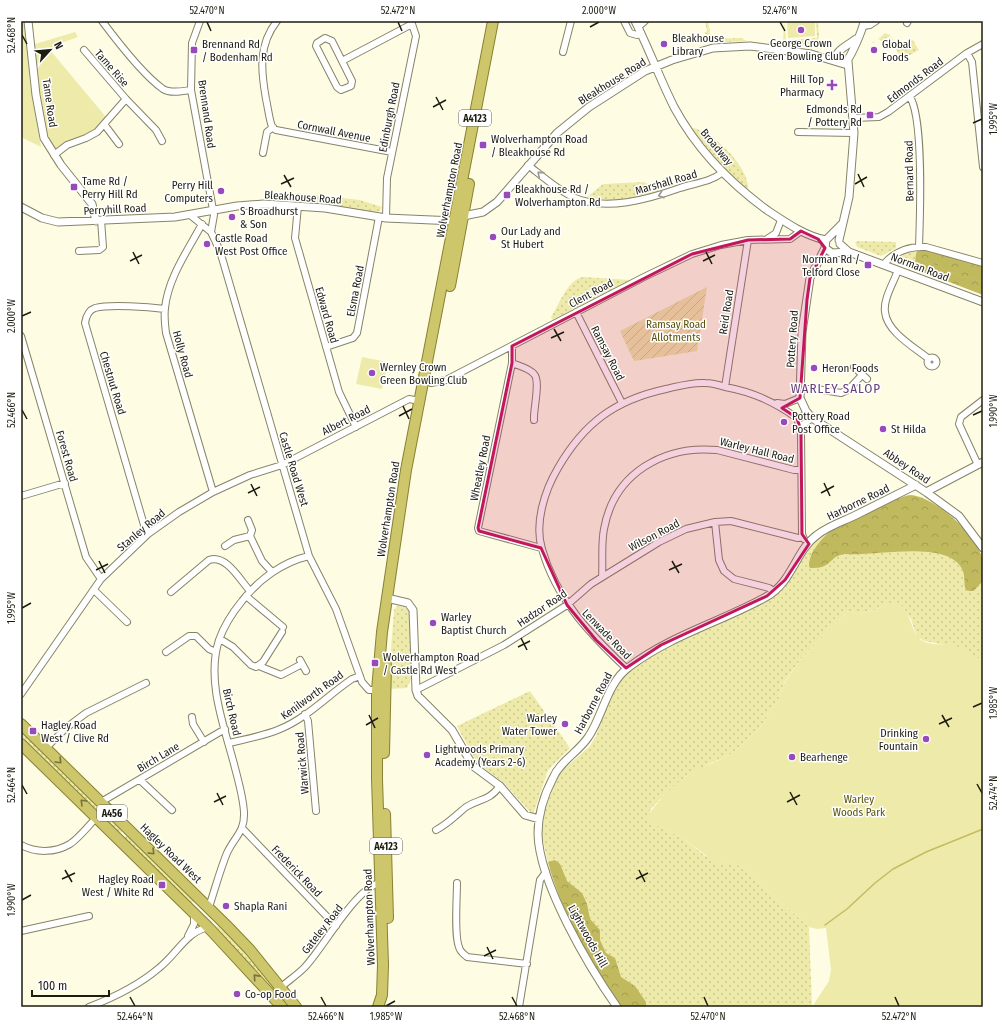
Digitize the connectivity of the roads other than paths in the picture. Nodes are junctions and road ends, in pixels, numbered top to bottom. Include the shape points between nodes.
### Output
1 (28, 21) edge
2 (102, 21) edge
3 (200, 21) edge
4 (277, 21) edge
5 (494, 21) edge
6 (500, 21) edge
7 (571, 21) edge
8 (624, 21) edge
9 (645, 21) edge
10 (876, 21) edge
11 (411, 23) edge
12 (864, 24) edge
13 (638, 27) edge
14 (983, 44) edge
15 (84, 50) dead end
16 (563, 52) dead end
17 (967, 54) junction
18 (842, 58) junction
19 (342, 61) junction
20 (656, 66) junction
21 (191, 90) junction
22 (910, 97) junction
23 (126, 99) junction
24 (853, 118) junction
25 (104, 124) junction
26 (273, 127) junction
27 (798, 132) dead end
28 (854, 133) junction
29 (162, 141) dead end
30 (119, 144) dead end
31 (392, 152) junction
32 (264, 153) dead end
33 (54, 155) junction
34 (528, 164) junction
35 (983, 167) edge
36 (723, 172) junction
37 (298, 206) junction
38 (21, 207) edge
39 (213, 211) junction
40 (190, 215) junction
41 (459, 216) junction
42 (382, 217) junction
43 (781, 220) junction
44 (845, 220) junction
45 (98, 221) junction
46 (202, 224) junction
47 (801, 231) junction
48 (211, 232) junction
49 (766, 239) junction
50 (748, 240) junction
51 (840, 242) junction
52 (826, 243) junction
53 (919, 247) junction
54 (79, 251) dead end
55 (835, 252) junction
56 (849, 252) junction
57 (983, 263) edge
58 (884, 264) junction
59 (818, 265) junction
60 (898, 270) junction
61 (983, 302) edge
62 (165, 309) junction
63 (576, 312) junction
64 (21, 336) edge
65 (512, 346) junction
66 (326, 347) junction
67 (929, 359) dead end
68 (512, 363) junction
69 (854, 367) dead end
70 (431, 383) junction
71 (725, 387) junction
72 (800, 389) junction
73 (800, 398) junction
74 (983, 400) edge
75 (420, 401) junction
76 (791, 402) junction
77 (622, 403) junction
78 (775, 403) junction
79 (795, 416) junction
80 (810, 416) junction
81 (534, 420) dead end
82 (356, 427) junction
83 (801, 431) junction
84 (980, 463) edge
85 (282, 465) junction
86 (802, 470) junction
87 (64, 483) junction
88 (916, 485) junction
89 (213, 492) junction
90 (926, 492) junction
91 (21, 496) edge
92 (248, 520) dead end
93 (715, 522) junction
94 (148, 534) junction
95 (250, 536) junction
96 (803, 537) junction
97 (809, 544) junction
98 (225, 546) dead end
99 (541, 548) junction
100 (983, 548) edge
101 (309, 556) junction
102 (272, 572) junction
103 (602, 577) junction
104 (101, 579) junction
105 (591, 584) joint
106 (94, 590) junction
107 (774, 591) junction
108 (171, 592) dead end
109 (248, 594) junction
110 (389, 598) junction
111 (567, 605) junction
112 (127, 622) dead end
113 (220, 639) junction
114 (166, 652) dead end
115 (216, 652) junction
116 (259, 666) junction
117 (626, 668) junction
118 (306, 671) dead end
119 (360, 676) junction
120 (146, 683) dead end
121 (381, 690) junction
122 (416, 690) junction
123 (21, 694) edge
124 (306, 714) junction
125 (192, 717) dead end
126 (21, 724) edge
127 (225, 729) junction
128 (204, 742) junction
129 (229, 743) junction
130 (21, 744) edge
131 (46, 748) junction
132 (140, 780) junction
133 (500, 786) junction
134 (101, 802) junction
135 (172, 810) dead end
136 (316, 811) dead end
137 (97, 817) junction
138 (539, 819) junction
139 (243, 829) junction
140 (129, 830) junction
141 (436, 830) dead end
142 (120, 839) junction
143 (21, 844) edge
144 (546, 872) junction
145 (384, 883) junction
146 (457, 883) dead end
147 (206, 905) junction
148 (194, 913) junction
149 (216, 915) junction
150 (89, 916) dead end
151 (336, 926) junction
152 (208, 927) junction
153 (21, 931) edge
154 (188, 936) junction
155 (527, 964) junction
156 (280, 988) junction
157 (89, 1007) edge
158 (282, 1007) edge
159 (296, 1007) edge
160 (378, 1007) edge
161 (385, 1007) edge
162 (519, 1007) edge
163 (617, 1007) edge

1 - 33 street, Tame Road via 41,128
2 - 21 street via 139,65 164,89
3 - 21 street, Brennand Road via 192,43
4 - 26 street via 268,35 262,54 264,87
5 - 41 highway, Wolverhampton Road / A4123
6 - 41 highway, Wolverhampton Road / A4123
7 - 16 street
8 - 13 street via 630,32 636,35
9 - 13 street
10 - 12 street via 870,25
11 - 19 street
11 - 31 street, Edinburgh Road via 416,36
12 - 18 street via 858,38
13 - 20 street, Broadway
14 - 17 street, Edmonds Road
15 - 23 street, Tame Rise
17 - 22 street, Edmonds Road
17 - 35 street via 972,62
18 - 20 street, Bleakhouse Road via 760,47 713,48
18 - 24 street, Pottery Road
19 - 19 street via 352,81 351,86 343,90 337,87 317,49 317,43 329,38
20 - 34 street, Bleakhouse Road via 589,107 557,133
20 - 36 street, Broadway via 684,124
21 - 39 street, Brennand Road
22 - 24 street, Edmonds Road via 879,117
22 - 53 street, Bernard Road via 916,110 919,143
23 - 25 street, Tame Rise
23 - 29 street, Tame Rise via 156,130
24 - 28 street, Pottery Road
25 - 30 street
25 - 33 street, Tame Rise via 91,135 68,145
26 - 31 street, Cornwall Avenue via 276,130
26 - 32 street via 267,132
27 - 28 street
28 - 44 street, Pottery Road
31 - 42 street, Edinburgh Road
33 - 45 street, Tame Road via 92,204
36 -> 34 street, Marshall Road via 712,180 649,199 626,203 595,203 574,198 557,188
34 - 41 street, Bleakhouse Road via 500,199 485,209
36 - 43 street, Broadway via 748,196
37 - 39 street, Bleakhouse Road via 264,204
37 - 42 street, Bleakhouse Road
37 - 66 street, Edward Road via 295,238
38 - 45 street, Perryhill Road via 42,218 58,222
39 - 40 street, Perryhill Road
39 - 48 street
40 - 45 street, Perryhill Road
40 - 46 street, Castle Road West
41 - 42 street, Bleakhouse Road via 440,219
41 - 70 highway, Wolverhampton Road / A4123
41 - 75 highway, Wolverhampton Road / A4123
42 - 66 street, Elsma Road via 357,333 353,338
43 - 47 street, Broadway
43 - 49 street via 776,233
44 - 51 street, Pottery Road
44 - 52 street, Pottery Road
45 - 54 street via 103,247 99,250
46 - 48 street, Castle Road West
46 - 62 street, Holly Road via 173,276
47 - 49 street, Clent Road via 790,239
47 - 52 street, Broadway
48 - 85 street, Castle Road West via 220,251
49 - 50 street, Clent Road
50 - 63 street, Clent Road via 692,254
50 - 71 street, Reid Road
51 - 52 street via 835,238
51 - 55 street, Pottery Road
51 - 56 street, Norman Road
52 - 55 street, Broadway via 828,252
52 - 59 street, Pottery Road
53 - 57 street
53 - 58 street via 903,249 890,256
55 - 56 street, Norman Road
55 - 59 street, Pottery Road
56 - 58 street, Norman Road
58 - 60 street, Norman Road
59 - 72 street, Pottery Road via 810,278 802,332
60 - 61 street, Norman Road
60 - 67 street via 886,302 888,322 895,332
62 - 89 street, Holly Road via 168,340
62 - 94 street, Chestnut Road via 95,308 88,314 85,323
63 - 65 street, Clent Road
63 - 77 street, Ramsay Road
64 - 87 street, Forest Road
65 - 68 street, Wheatley Road
65 - 70 street, Clent Road via 446,380
66 - 82 street, Edward Road via 339,392
68 - 81 street via 529,370 536,377 538,384 533,410
68 - 99 street, Wheatley Road via 478,528 479,531
69 - 72 street via 865,377 841,393
70 - 75 highway
70 - 110 highway, Wolverhampton Road / A4123
71 - 77 street via 706,382 684,384 640,395
71 - 78 street via 743,390
72 - 73 street, Pottery Road
73 - 76 street
73 - 80 street, Pottery Road
74 - 84 street via 961,417 959,424
75 - 82 street, Albert Road via 409,399
75 - 110 highway, Wolverhampton Road / A4123 via 406,470
76 - 78 street
76 - 79 street via 790,408
77 - 99 street via 601,416 582,433 550,481 542,509
78 - 79 street
79 - 80 street
79 - 83 street
80 - 83 street
80 - 88 street, Abbey Road
82 - 85 street, Albert Road
83 - 86 street
84 - 90 street
85 - 89 street, Stanley Road via 250,475
85 - 101 street, Castle Road West
86 - 96 street
86 - 103 street, Warley Hall Road via 704,449 673,453 649,463 628,480 611,504 604,528
87 - 91 street
87 - 104 street, Forest Road via 86,557
88 - 90 street, Abbey Road
88 - 97 street, Harborne Road via 824,530
89 - 94 street, Stanley Road
90 - 100 street, Abbey Road via 959,516
92 - 95 street via 252,530
93 - 96 street, Wilson Road via 731,521 798,538
93 - 103 street, Wilson Road via 674,534
93 - 107 street via 724,572 734,579
94 - 104 street, Stanley Road
95 - 98 street via 234,540
95 - 102 street via 262,561
96 - 97 street
97 - 107 street, Harborne Road via 785,580
99 - 111 street, Lenwade Road
101 - 102 street, Birch Road via 299,558
101 - 119 street, Castle Road West via 336,609
102 - 109 street, Birch Road
103 - 105 street, Wilson Road
104 - 106 street, Stanley Road
105 - 111 street, Hadzor Road
106 - 112 street
106 - 123 street, Stanley Road
107 - 117 street, Harborne Road via 661,645
108 - 109 street via 214,558 224,560
109 - 113 street, Birch Road via 232,615
109 - 116 street via 281,624
110 - 121 highway, Wolverhampton Road / A4123
110 - 122 street via 408,602 413,610
111 - 117 street, Lenwade Road via 596,640
111 - 122 street, Hadzor Road via 465,667
113 - 115 street, Birch Road
113 - 116 street via 239,652 251,665
114 - 115 street via 189,636 196,636 209,649
115 - 127 street, Birch Road via 216,692
116 - 118 street via 281,675 301,662
117 - 138 street, Harborne Road via 615,683 584,744 553,776
119 - 121 street, Castle Road West via 365,687
119 - 124 street, Kenilworth Road via 346,682
120 - 131 street via 86,713
121 - 145 highway, Wolverhampton Road / A4123
122 - 133 street via 418,696 452,730 473,766
124 - 129 street, Kenilworth Road via 269,734
124 - 136 street, Warwick Road
125 - 128 street via 193,724
126 - 131 highway, Hagley Road West / A456
127 - 128 street, Birch Lane
127 - 129 street, Birch Road
128 - 132 street, Birch Lane
129 - 139 street, Birch Road via 241,788
137 -> 130 highway, A456
131 -> 134 highway, Hagley Road West / A456
132 - 134 street, Birch Lane
132 - 135 street
133 - 138 street via 525,815
133 - 141 street via 491,797 468,806
134 - 140 highway, Hagley Road West / A456
137 - 142 highway, A456
137 - 143 street via 70,844 48,851 36,850
138 - 144 street, Harborne Road via 539,842
139 - 147 street via 227,852
139 - 151 street, Frederick Road
140 - 142 highway
140 -> 147 highway, Hagley Road West / A456
142 - 148 highway, A456
144 - 155 street via 540,880
144 - 163 street, Lightwoods Hill via 560,908 583,952
145 - 151 street, Gateley Road via 368,889
145 - 160 highway, Wolverhampton Road / A4123 via 382,995
145 - 161 highway, Wolverhampton Road / A4123 via 389,982
146 - 155 street via 457,938 462,952 467,956
147 - 148 highway via 194,904
147 - 149 highway, Hagley Road West / A456
148 - 152 highway, A456
148 - 154 street via 194,924
149 - 152 highway via 215,924
149 - 156 highway, Hagley Road West / A456 via 250,950
150 - 153 street
151 - 156 street, Gateley Road via 305,968
152 - 154 street
158 -> 152 highway, A456
154 - 157 street via 161,967 140,983 118,996
155 - 162 street
156 - 159 highway, Hagley Road West / A456

